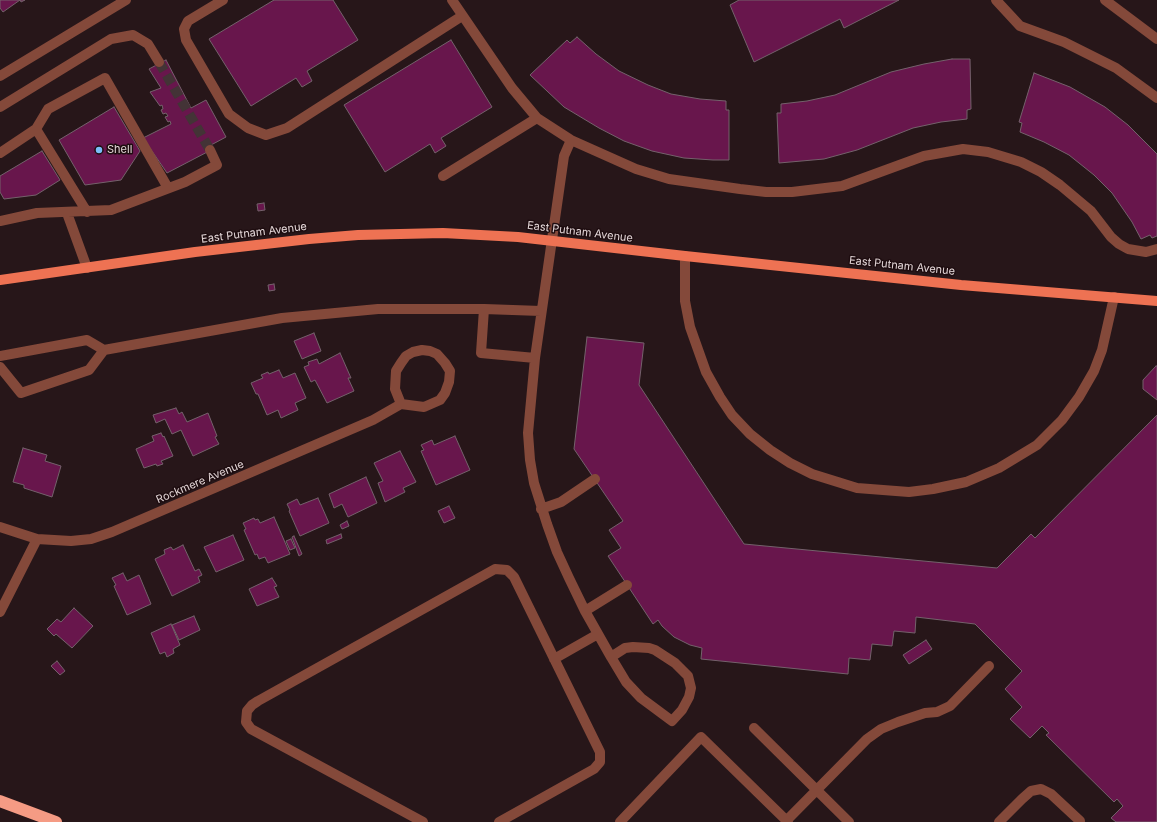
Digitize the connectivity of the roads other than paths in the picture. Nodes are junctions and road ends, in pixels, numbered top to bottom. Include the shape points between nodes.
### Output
1 (126, 0) edge
2 (223, 0) edge
3 (452, 0) edge
4 (996, 0) edge
5 (1105, 0) edge
6 (462, 16) junction
7 (1157, 39) edge
8 (159, 62) tunnel mouth
9 (0, 76) edge
10 (1157, 98) edge
11 (0, 107) edge
12 (537, 118) junction
13 (36, 129) junction
14 (572, 140) junction
15 (210, 150) tunnel mouth
16 (0, 153) edge
17 (443, 176) dead end
18 (168, 188) junction
19 (87, 212) junction
20 (67, 213) junction
21 (0, 220) edge
22 (551, 240) junction
23 (1157, 249) edge
24 (685, 256) junction
25 (87, 268) junction
26 (0, 280) edge
27 (1114, 297) junction
28 (1157, 302) edge
29 (484, 309) junction
30 (541, 311) junction
31 (104, 350) junction
32 (0, 356) edge
33 (535, 358) junction
34 (0, 367) edge
35 (402, 404) junction
36 (594, 480) dead end
37 (541, 508) junction
38 (0, 527) edge
39 (37, 539) junction
40 (627, 585) dead end
41 (585, 611) junction
42 (0, 612) edge
43 (598, 634) junction
44 (610, 658) junction
45 (554, 659) junction
46 (989, 666) dead end
47 (754, 728) dead end
48 (816, 790) junction
49 (0, 801) edge
50 (788, 821) edge
51 (56, 822) edge
52 (423, 822) edge
53 (499, 822) edge
54 (620, 822) edge
55 (849, 822) edge
56 (999, 822) edge
57 (1080, 822) edge

1 - 9 street
2 - 6 street via 188,21 184,29 186,40 229,114 248,128 266,135 287,128
3 - 6 street
4 - 10 street via 1020,26 1064,42 1116,68
5 - 7 street
6 - 12 street via 512,88
8 - 11 street via 148,44 133,35 111,38
12 - 14 street
12 - 17 street
13 - 16 street
13 - 18 street via 48,109 105,78
13 - 19 street
14 - 22 street via 564,156
14 - 23 street via 636,169 669,179 766,192 792,192 842,186 934,154 963,149 988,152 1021,162 1041,172 1075,196 1119,244 1146,252
15 - 18 street via 217,166
18 - 19 street via 111,210
19 - 20 street
20 - 21 street via 37,213
20 - 25 street
22 - 24 main road, East Putnam Avenue
22 - 25 main road, East Putnam Avenue via 443,233 358,235 195,252
22 - 30 street
24 - 27 main road, East Putnam Avenue via 961,285
24 - 27 street via 685,300 690,327 706,372 732,415 750,434 790,463 812,474 864,488 909,492 966,482 999,468 1037,445 1062,420 1094,371 1102,350
25 - 26 main road, East Putnam Avenue
27 - 28 main road, East Putnam Avenue
29 - 30 street
29 - 31 street via 378,310 282,318
29 - 33 street via 481,353
30 - 33 street
31 - 32 street via 87,340
31 - 34 street via 89,370 21,394
33 - 37 street via 528,433 530,460
35 - 35 street via 395,389 396,371 401,363 413,352 422,350 437,354 450,372 445,393 440,400 424,407
35 - 39 street, Rockmere Avenue via 373,420 112,532 92,539 71,541
36 - 37 street via 561,502
37 - 41 street via 557,552
38 - 39 street, Rockmere Avenue
39 - 42 street
40 - 41 street
41 - 43 street
43 - 44 street
43 - 45 street
44 - 44 street via 633,646 655,650 675,663 688,676 691,688 682,710 672,721 636,693
45 - 52 street via 514,577 507,570 495,569 258,701 248,711 246,722 251,729
45 - 53 street via 600,752 600,762 594,769
46 - 48 street via 950,706 937,712 912,716 881,729 867,739
47 - 48 street
48 - 50 street
48 - 55 street
49 - 51 highway
50 - 54 street via 701,737
56 - 57 street via 1031,791 1041,789 1051,794

